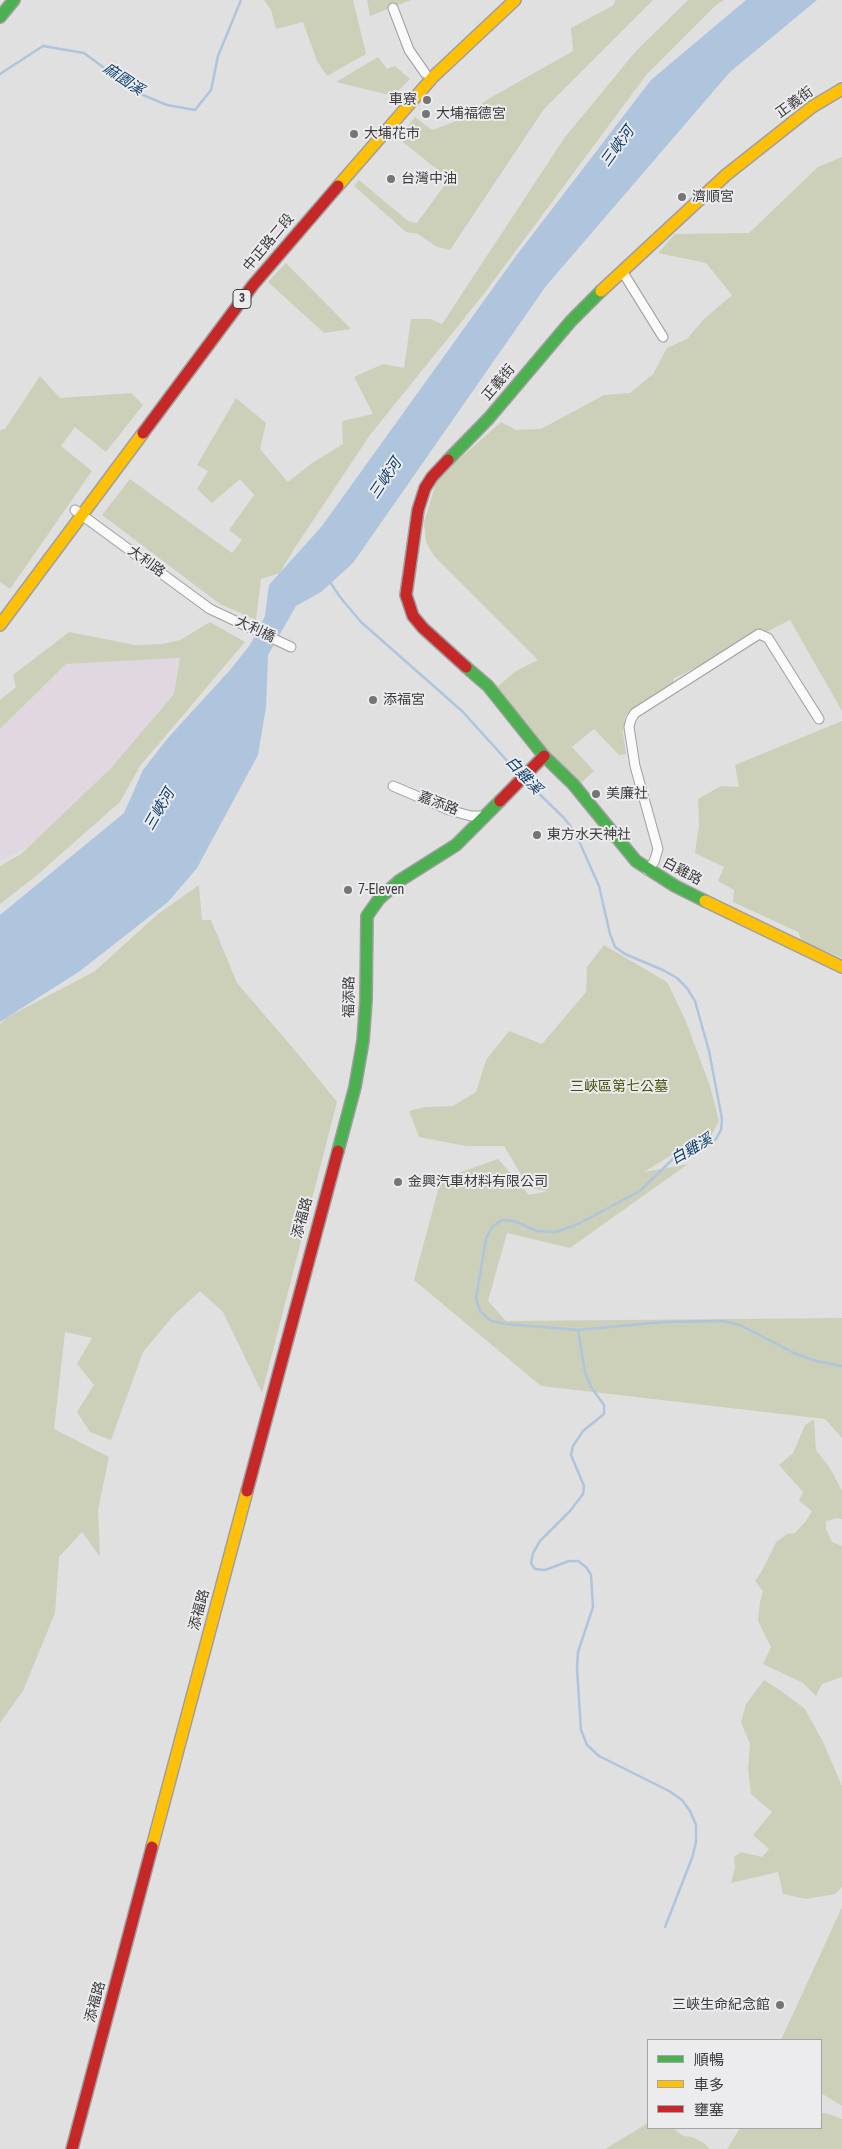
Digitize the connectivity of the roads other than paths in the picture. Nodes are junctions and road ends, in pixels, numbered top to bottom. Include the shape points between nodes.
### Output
1 (14, 0) edge
2 (502, 0) edge
3 (515, 0) edge
4 (393, 8) dead end
5 (0, 17) edge
6 (425, 73) junction
7 (842, 89) edge
8 (622, 270) junction
9 (663, 337) dead end
10 (79, 512) junction
11 (0, 610) edge
12 (219, 613) joint
13 (0, 625) edge
14 (291, 647) dead end
15 (819, 719) dead end
16 (544, 756) junction
17 (393, 786) dead end
18 (485, 816) junction
19 (647, 870) junction
20 (842, 966) edge
21 (357, 1079) joint
22 (72, 2149) edge

1 - 5 street
2 - 6 street, 中正路二段 / 3
3 - 10 street, 中正路二段 / 3 via 433,77 298,231
4 - 6 street via 408,50
6 - 10 street, 中正路二段 / 3 via 247,278
7 - 8 street, 正義街 via 812,107 752,154
8 - 9 street
8 - 16 street, 正義街 via 571,321 489,418 432,477 421,500 414,532 406,595 413,616 488,686
10 - 11 street, 中正路二段 / 3
10 - 12 street, 大利路
10 - 13 street, 中正路二段 / 3
12 - 14 street, 大利橋
15 - 19 street via 768,638 760,634 635,713 629,727 634,766 658,849
16 - 18 street
16 - 19 street, 白雞路 via 583,795 628,853
17 - 18 street, 嘉添路 via 449,810
18 - 21 street, 福添路 via 456,845 398,881 367,916 366,1000
19 - 20 street, 白雞路
21 - 22 street, 添福路

